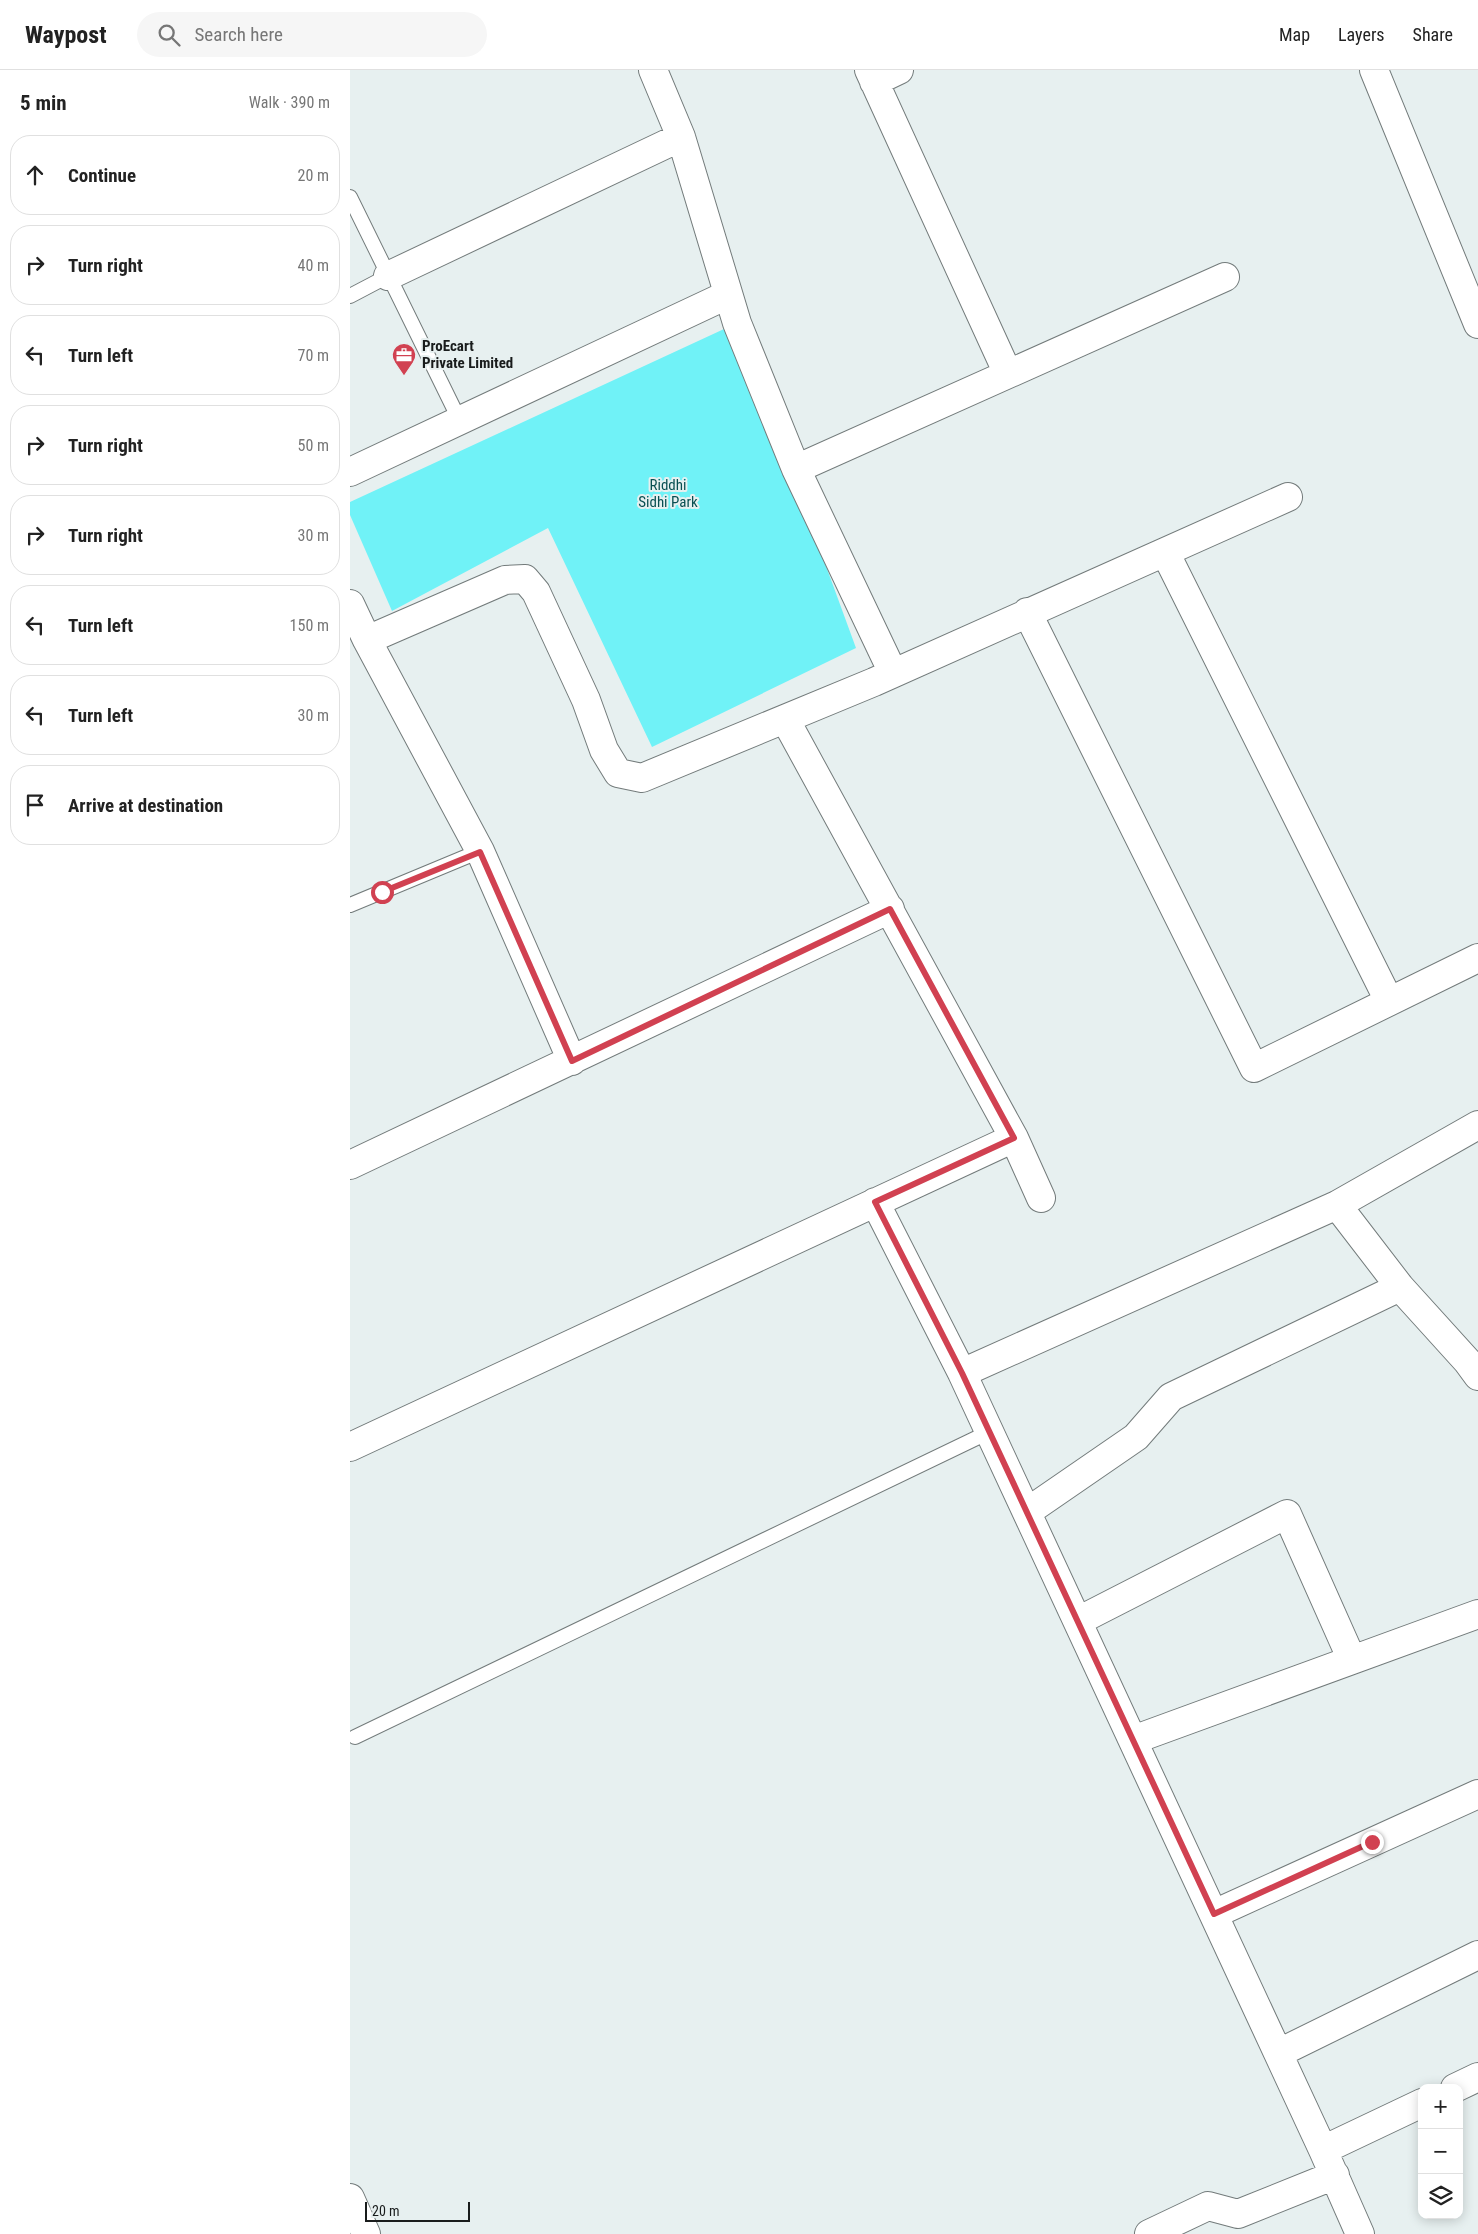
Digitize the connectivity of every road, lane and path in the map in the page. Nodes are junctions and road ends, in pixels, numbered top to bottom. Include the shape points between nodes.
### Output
1 (653, 70) edge
2 (899, 70) edge
3 (1374, 70) edge
4 (871, 76) edge
5 (681, 137) junction
6 (350, 197) edge
7 (388, 276) junction
8 (1225, 277) dead end
9 (727, 295) junction
10 (350, 296) edge
11 (1478, 324) edge
12 (1008, 374) junction
13 (460, 419) junction
14 (796, 469) junction
15 (350, 472) edge
16 (1288, 497) dead end
17 (1164, 552) junction
18 (350, 604) edge
19 (1027, 612) junction
20 (367, 640) junction
21 (892, 673) junction
22 (785, 719) junction
23 (480, 852) junction
24 (350, 905) edge
25 (890, 909) junction
26 (1478, 958) edge
27 (1389, 1001) junction
28 (572, 1061) junction
29 (1478, 1125) edge
30 (1014, 1138) junction
31 (350, 1165) edge
32 (1041, 1198) dead end
33 (875, 1202) junction
34 (1337, 1205) junction
35 (1400, 1286) junction
36 (962, 1373) junction
37 (1478, 1376) edge
38 (989, 1432) junction
39 (350, 1447) edge
40 (1027, 1512) junction
41 (1478, 1614) edge
42 (1078, 1621) junction
43 (1352, 1660) junction
44 (355, 1737) dead end
45 (1133, 1740) junction
46 (1478, 1794) edge
47 (1214, 1914) junction
48 (1478, 1955) edge
49 (1279, 2053) junction
50 (1478, 2077) edge
51 (1463, 2084) edge
52 (1418, 2105) edge
53 (1323, 2150) junction
54 (1334, 2175) junction
55 (350, 2198) edge
56 (366, 2234) edge
57 (1149, 2234) edge
58 (1360, 2234) edge

1 - 5 street
2 - 4 street
3 - 11 street
4 - 12 street
5 - 7 street
5 - 9 street
6 - 7 lane
7 - 10 lane
7 - 13 lane
8 - 12 street
9 - 13 street
9 - 14 street
12 - 14 street
13 - 15 street
14 - 21 street
16 - 17 street
17 - 19 street
17 - 27 street
18 - 20 street
19 - 21 street
19 - 27 street via 1254,1068
20 - 22 street via 505,580 525,579 536,592 586,700 604,750 618,773 642,778
20 - 23 street
21 - 22 street
22 - 25 street
23 - 24 lane
23 - 28 street
25 - 28 street
25 - 30 street
26 - 27 street
28 - 31 street
29 - 34 street
30 - 32 street
30 - 33 street
33 - 36 street
33 - 39 street
34 - 35 street
34 - 36 street
35 - 37 street
35 - 40 street via 1171,1397 1136,1437
36 - 38 street
38 - 40 street
38 - 44 lane
40 - 42 street
41 - 43 street
42 - 43 street via 1287,1514
42 - 45 street
43 - 45 street
45 - 47 street
46 - 47 street
47 - 49 street
48 - 49 street
49 - 53 street
50 - 51 street
52 - 53 street
53 - 54 street
54 - 57 street via 1238,2214 1208,2206
54 - 58 street
55 - 56 street

